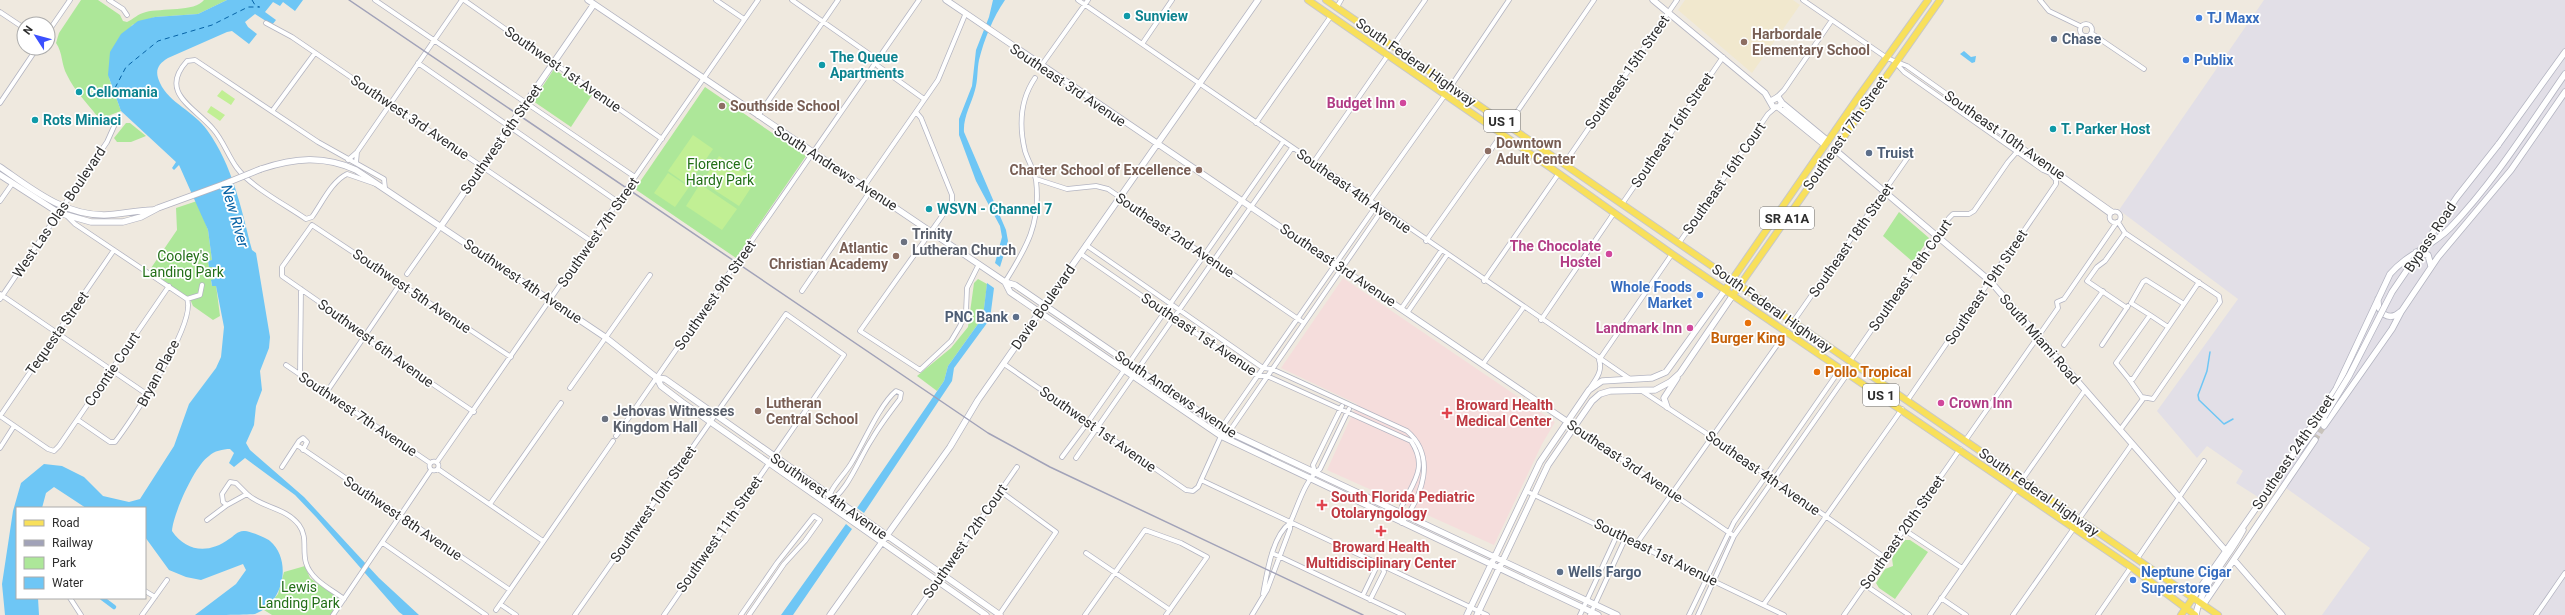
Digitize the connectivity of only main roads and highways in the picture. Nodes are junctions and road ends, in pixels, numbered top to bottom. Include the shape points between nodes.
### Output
1 (588, 0) edge
2 (946, 0) edge
3 (1258, 0) edge
4 (1308, 0) edge
5 (1326, 0) edge
6 (1653, 0) edge
7 (1928, 0) edge
8 (1940, 0) edge
9 (596, 2) edge
10 (1375, 46) junction
11 (1393, 46) junction
12 (2565, 52) edge
13 (1404, 54) junction
14 (1388, 55) junction
15 (2565, 75) edge
16 (2565, 92) edge
17 (2539, 112) junction
18 (2547, 118) junction
19 (1834, 131) junction
20 (1826, 143) junction
21 (1156, 145) junction
22 (1834, 149) junction
23 (1564, 164) junction
24 (0, 167) edge
25 (1551, 168) junction
26 (2498, 170) junction
27 (1559, 173) junction
28 (1578, 174) junction
29 (0, 176) edge
30 (2497, 187) junction
31 (2481, 192) junction
32 (2480, 207) junction
33 (156, 209) junction
34 (441, 226) junction
35 (2416, 252) junction
36 (2431, 266) junction
37 (1732, 280) junction
38 (1005, 282) junction
39 (1740, 286) junction
40 (1725, 290) junction
41 (1734, 295) junction
42 (2378, 297) junction
43 (1045, 305) junction
44 (1040, 312) junction
45 (2401, 312) junction
46 (1692, 337) junction
47 (1701, 344) junction
48 (1850, 361) junction
49 (1832, 362) junction
50 (1841, 368) junction
51 (1860, 368) junction
52 (1680, 372) junction
53 (657, 378) junction
54 (1667, 407) road end
55 (1568, 422) junction
56 (2324, 426) tunnel mouth
57 (1575, 427) junction
58 (2312, 434) junction
59 (2314, 440) tunnel mouth
60 (1947, 441) junction
61 (1965, 441) junction
62 (1975, 448) junction
63 (1960, 449) junction
64 (2284, 468) junction
65 (2281, 487) junction
66 (2259, 503) junction
67 (2269, 505) junction
68 (2252, 514) junction
69 (2079, 520) junction
70 (2064, 522) junction
71 (2089, 526) junction
72 (2074, 528) junction
73 (887, 536) junction
74 (882, 542) junction
75 (2225, 550) junction
76 (1494, 557) junction
77 (2234, 560) junction
78 (1503, 561) junction
79 (1490, 564) junction
80 (1499, 568) junction
81 (2198, 602) junction
82 (2186, 608) junction
83 (1478, 613) edge
84 (1590, 613) edge
85 (830, 615) edge
86 (986, 615) edge
87 (999, 615) edge
88 (1467, 615) edge
89 (1598, 615) edge
90 (1617, 615) edge
91 (2181, 615) edge
92 (2196, 615) edge
93 (2218, 615) edge
94 (2282, 615) edge

1 - 9 main road, South Andrews Avenue
2 - 21 main road, Southeast 3rd Avenue
3 - 21 main road, Davie Boulevard
4 - 10 main road, South Federal Highway / US 1
5 - 11 main road, South Federal Highway / US 1
6 - 20 main road
7 - 19 main road, Southeast 17th Street / SR A1A
8 - 22 main road, Southeast 17th Street / SR A1A
9 - 34 main road, Southwest 6th Street
9 - 38 main road, South Andrews Avenue via 758,116 865,185
10 - 11 main road
10 - 14 main road, South Federal Highway / US 1
11 - 13 main road, South Federal Highway / US 1
12 - 58 main road, Bypass Road, bridge via 2457,197 2392,292 2349,376
13 - 14 main road
13 - 23 main road, South Federal Highway / US 1
14 - 25 main road, South Federal Highway / US 1
15 - 17 main road, Southeast 24th Street
16 - 18 main road, Southeast 24th Street
17 - 18 main road
17 - 26 main road, Southeast 24th Street
18 - 30 main road, Southeast 24th Street
19 - 20 main road, Southeast 17th Street / SR A1A
19 - 22 main road
20 - 37 main road, Southeast 17th Street / SR A1A
21 - 43 main road, Davie Boulevard
21 - 55 main road, Southeast 3rd Avenue via 1242,200
22 - 39 main road, Southeast 17th Street / SR A1A
22 - 75 main road, South Miami Road via 1990,281
23 - 25 main road
23 - 28 main road, South Federal Highway / US 1
24 - 33 main road via 63,208 84,214 103,215
25 - 27 main road, South Federal Highway / US 1
26 - 30 main road via 2495,179
26 - 31 main road, Southeast 24th Street
27 - 28 main road
27 - 40 main road, South Federal Highway / US 1
28 - 37 main road, South Federal Highway / US 1
29 - 33 main road, Southwest 4th Avenue via 59,214 91,222 123,222
30 - 32 main road, Southeast 24th Street
31 - 32 main road via 2486,194
31 - 35 main road, Southeast 24th Street via 2442,236
32 - 36 main road, Southeast 24th Street
33 - 34 main road, Southwest 4th Avenue, bridge via 260,169 294,160 323,160 346,165
34 - 53 main road, Southwest 4th Avenue via 605,337
35 - 36 main road via 2428,255
35 - 42 main road, Southeast 24th Street via 2396,266 2386,279
36 - 45 main road, Southeast 24th Street
37 - 39 main road, South Federal Highway / US 1
37 - 40 main road, Southeast 17th Street / SR A1A
38 - 43 main road, South Andrews Avenue via 1015,285
38 - 44 main road, South Andrews Avenue via 1010,292
39 - 41 main road, Southeast 17th Street / SR A1A
39 - 48 main road, South Federal Highway / US 1
40 - 41 main road, South Federal Highway / US 1
40 - 46 main road, Southeast 17th Street
41 - 47 main road, Southeast 17th Street
41 - 49 main road, South Federal Highway / US 1
42 - 45 main road via 2380,311 2385,315 2392,317
42 - 64 main road, Southeast 24th Street via 2336,389
43 - 44 main road, Davie Boulevard
43 - 76 main road, South Andrews Avenue via 1229,432
44 - 73 main road, Davie Boulevard
44 - 79 main road, South Andrews Avenue via 1221,436
45 - 56 main road, Southeast 24th Street via 2392,329
46 - 47 main road
46 - 55 main road, Southeast 17th Street via 1666,372 1652,378 1602,381 1589,390
47 - 52 main road, Southeast 17th Street
48 - 49 main road
48 - 51 main road, South Federal Highway / US 1
49 - 50 main road, South Federal Highway / US 1
50 - 51 main road
50 - 60 main road, South Federal Highway / US 1
51 - 61 main road, South Federal Highway / US 1
52 - 54 main road via 1664,398
52 - 57 main road, Southeast 17th Street via 1662,387 1600,394 1592,401
53 - 73 main road, Southwest 4th Avenue via 665,380
53 - 74 main road, Southwest 4th Avenue via 661,386 710,422
55 - 57 main road, Southeast 3rd Avenue
55 - 76 main road, Southeast 17th Street via 1540,462
57 - 78 main road, Southeast 17th Street via 1550,461
58 - 64 main road, Bypass Road
58 - 65 main road, Bypass Road
59 - 65 main road, Southeast 24th Street
60 - 61 main road
60 - 63 main road, South Federal Highway / US 1
61 - 62 main road, South Federal Highway / US 1
62 - 63 main road
62 - 69 main road, South Federal Highway / US 1
63 - 70 main road, South Federal Highway / US 1
64 - 66 main road, Southeast 24th Street
65 - 67 main road, Southeast 24th Street
66 - 67 main road via 2263,506
66 - 68 main road, Southeast 24th Street
67 - 77 main road, Southeast 24th Street
68 - 75 main road, Southeast 24th Street
68 - 81 main road via 2235,547
69 - 70 main road
69 - 71 main road, South Federal Highway / US 1
70 - 72 main road, South Federal Highway / US 1
71 - 72 main road
71 - 81 main road, South Federal Highway / US 1
72 - 82 main road, South Federal Highway / US 1
73 - 74 main road, Davie Boulevard
73 - 87 main road, Southwest 4th Avenue
74 - 85 main road, Davie Boulevard
74 - 86 main road, Southwest 4th Avenue
75 - 81 main road, Southeast 24th Street
76 - 78 main road, South Andrews Avenue
76 - 79 main road, Southeast 17th Street
77 - 81 main road, Southeast 24th Street
77 - 94 main road
78 - 80 main road, Southeast 17th Street
78 - 90 main road, South Andrews Avenue
79 - 80 main road, South Andrews Avenue
79 - 88 main road, Southeast 17th Street
80 - 83 main road, Southeast 17th Street
80 - 84 main road, South Andrews Avenue
81 - 82 main road
81 - 92 main road
81 - 93 main road, South Federal Highway / US 1
82 - 91 main road
82 - 92 main road, South Federal Highway / US 1
84 - 89 main road, South Andrews Avenue

